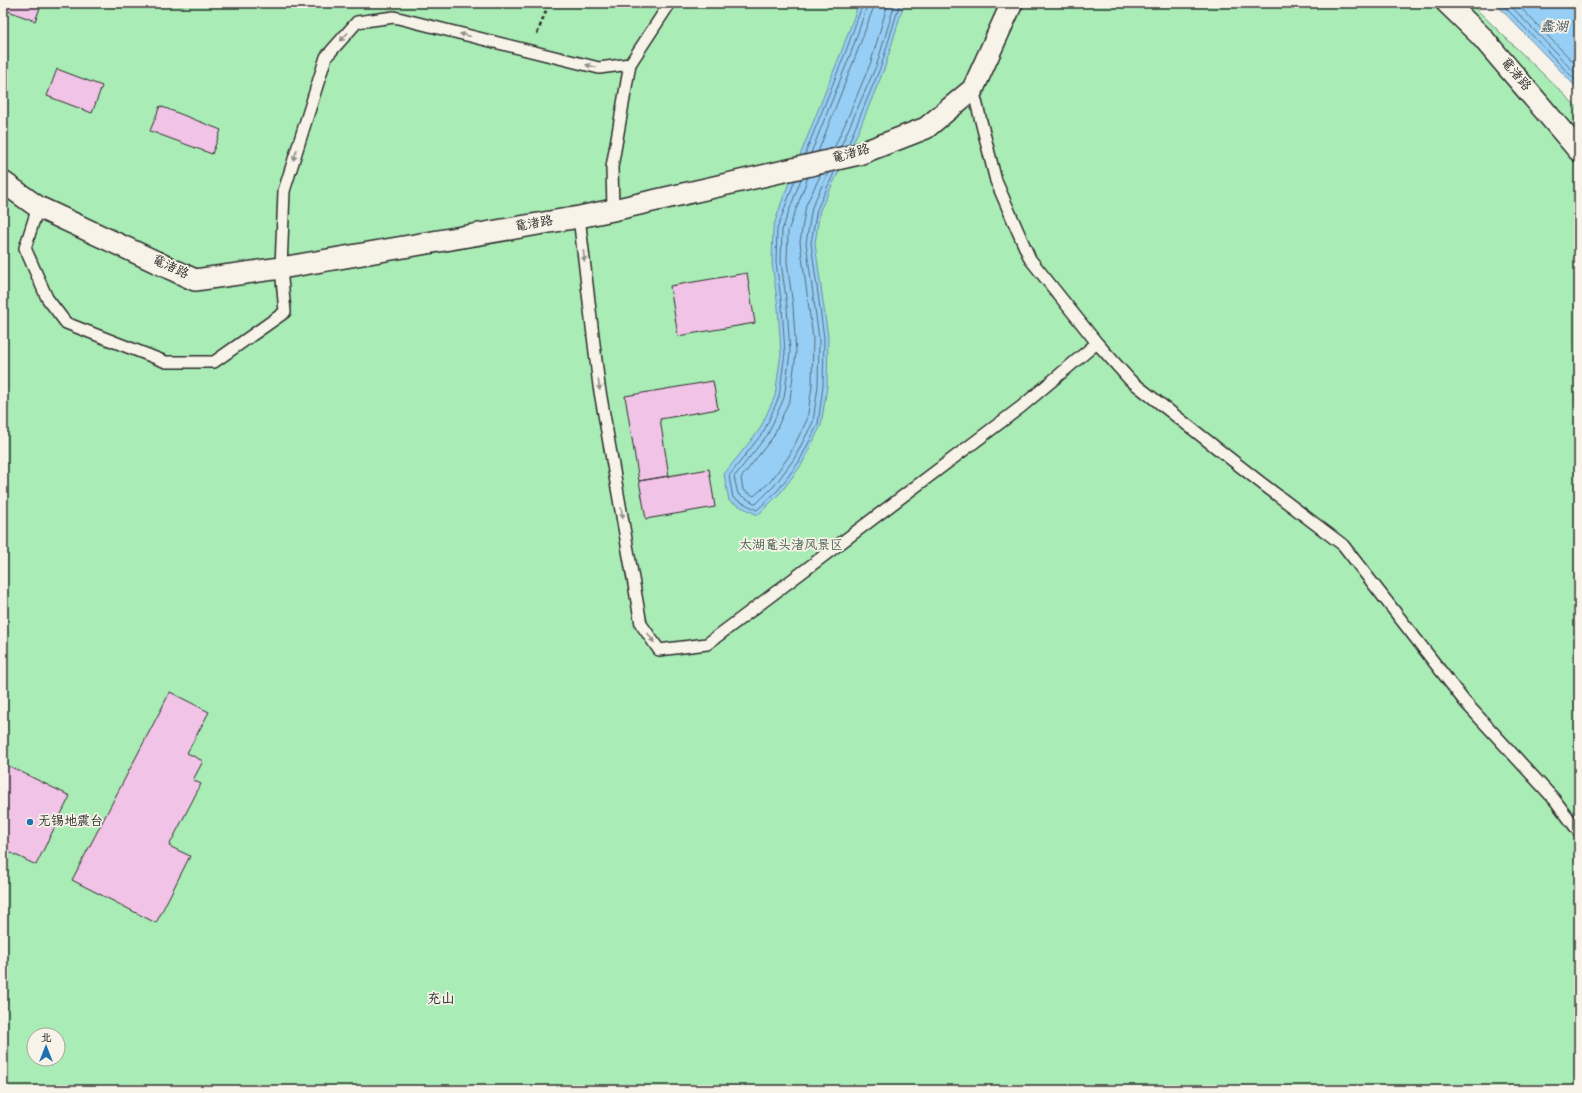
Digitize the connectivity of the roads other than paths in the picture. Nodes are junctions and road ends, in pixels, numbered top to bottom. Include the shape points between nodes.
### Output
1 (670, 3) edge
2 (1012, 3) edge
3 (1447, 3) edge
4 (630, 64) junction
5 (973, 89) junction
6 (1579, 151) edge
7 (3, 182) edge
8 (38, 207) junction
9 (614, 210) junction
10 (579, 217) junction
11 (281, 268) junction
12 (1097, 343) junction
13 (1579, 832) edge

1 - 4 lane
2 - 5 street, 鼋渚路
3 - 6 street, 鼋渚路 via 1481,36
4 - 9 lane via 612,167
4 -> 11 lane via 599,68 394,17 357,22 326,57 284,191
5 - 9 street, 鼋渚路 via 926,128 860,154
5 - 12 lane via 996,181 1030,260
7 - 8 street, 鼋渚路
8 - 11 street, 鼋渚路 via 195,280
8 - 11 lane via 25,248 47,298 66,323 166,362 214,362 286,312
9 - 10 street, 鼋渚路
10 - 11 street, 鼋渚路
10 -> 12 lane via 599,386 641,624 659,650 707,644 1021,407
12 - 13 lane via 1130,380 1343,545 1465,702 1554,800

